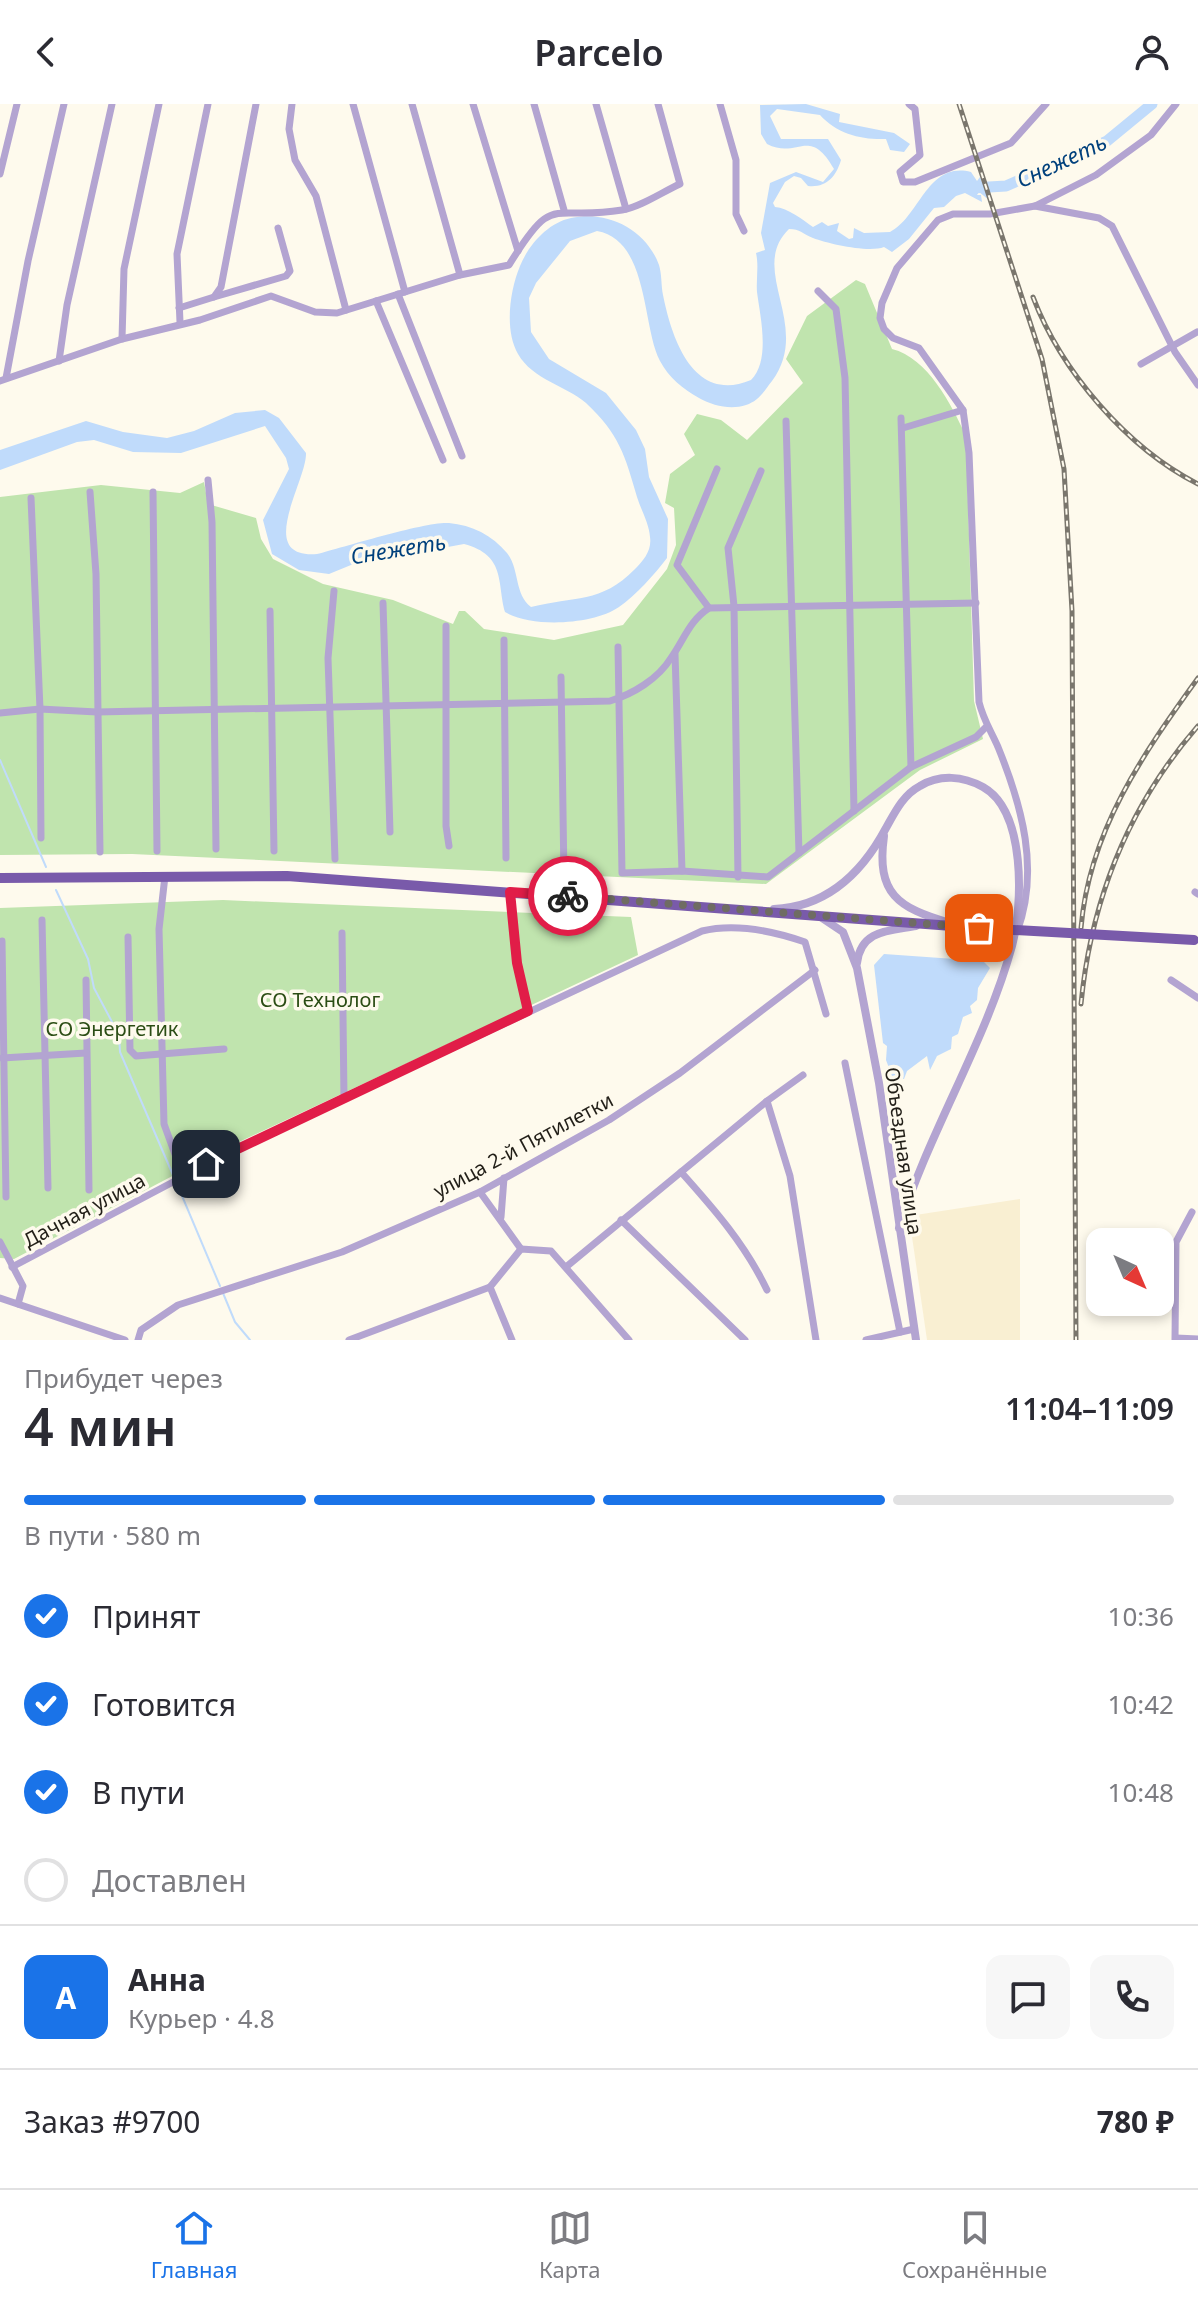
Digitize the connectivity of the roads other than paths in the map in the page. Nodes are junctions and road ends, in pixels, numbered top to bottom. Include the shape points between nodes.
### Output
1 (17, 104) edge
2 (64, 104) edge
3 (112, 104) edge
4 (159, 104) edge
5 (208, 104) edge
6 (256, 104) edge
7 (292, 104) edge
8 (353, 104) edge
9 (412, 104) edge
10 (473, 104) edge
11 (534, 104) edge
12 (596, 104) edge
13 (658, 104) edge
14 (720, 104) edge
15 (909, 104) edge
16 (1046, 104) edge
17 (1176, 104) edge
18 (0, 174) edge
19 (1035, 206) junction
20 (626, 209) junction
21 (564, 210) junction
22 (278, 228) dead end
23 (744, 231) dead end
24 (518, 251) junction
25 (460, 275) junction
26 (818, 291) dead end
27 (401, 293) junction
28 (214, 297) junction
29 (376, 301) junction
30 (179, 308) junction
31 (346, 310) junction
32 (180, 322) junction
33 (1197, 332) edge
34 (122, 339) junction
35 (1173, 348) junction
36 (59, 361) junction
37 (1141, 364) dead end
38 (3, 379) edge
39 (1198, 385) edge
40 (963, 410) junction
41 (901, 418) dead end
42 (786, 421) dead end
43 (903, 428) junction
44 (462, 456) dead end
45 (443, 460) dead end
46 (717, 469) dead end
47 (761, 471) dead end
48 (208, 480) dead end
49 (90, 492) dead end
50 (153, 492) dead end
51 (31, 498) dead end
52 (334, 591) dead end
53 (383, 603) dead end
54 (976, 603) junction
55 (849, 604) junction
56 (909, 604) junction
57 (792, 605) junction
58 (734, 606) junction
59 (709, 608) junction
60 (270, 611) dead end
61 (446, 626) dead end
62 (504, 640) dead end
63 (618, 647) dead end
64 (675, 652) junction
65 (561, 677) dead end
66 (620, 698) junction
67 (563, 702) junction
68 (505, 704) junction
69 (446, 706) junction
70 (388, 707) junction
71 (329, 708) junction
72 (40, 709) junction
73 (272, 709) junction
74 (214, 710) junction
75 (154, 711) junction
76 (97, 712) junction
77 (0, 713) edge
78 (985, 728) junction
79 (911, 767) junction
80 (854, 811) junction
81 (885, 831) junction
82 (390, 832) dead end
83 (41, 838) dead end
84 (449, 846) dead end
85 (216, 849) dead end
86 (157, 851) dead end
87 (274, 851) dead end
88 (100, 852) dead end
89 (799, 853) junction
90 (506, 858) dead end
91 (335, 859) dead end
92 (682, 871) junction
93 (165, 876) junction
94 (738, 877) junction
95 (0, 878) edge
96 (564, 879) dead end
97 (510, 892) junction
98 (759, 910) junction
99 (814, 913) junction
100 (42, 920) dead end
101 (932, 924) junction
102 (964, 927) junction
103 (342, 933) dead end
104 (128, 937) dead end
105 (1196, 940) edge
106 (2, 941) dead end
107 (1013, 943) junction
108 (857, 968) junction
109 (815, 970) junction
110 (86, 980) dead end
111 (1171, 980) dead end
112 (1198, 998) edge
113 (528, 1011) junction
114 (826, 1014) dead end
115 (224, 1049) dead end
116 (86, 1053) junction
117 (161, 1054) junction
118 (45, 1057) junction
119 (2, 1058) edge
120 (845, 1063) dead end
121 (803, 1075) dead end
122 (344, 1098) junction
123 (767, 1101) junction
124 (681, 1172) junction
125 (183, 1176) junction
126 (504, 1178) junction
127 (48, 1188) dead end
128 (89, 1190) dead end
129 (480, 1192) junction
130 (6, 1197) dead end
131 (896, 1199) junction
132 (908, 1199) junction
133 (1192, 1212) dead end
134 (501, 1217) junction
135 (621, 1220) junction
136 (899, 1228) junction
137 (0, 1242) edge
138 (521, 1249) junction
139 (12, 1267) junction
140 (566, 1267) junction
141 (490, 1287) junction
142 (767, 1290) dead end
143 (0, 1298) edge
144 (18, 1304) junction
145 (914, 1329) junction
146 (900, 1332) junction
147 (368, 1338) edge
148 (1176, 1339) edge
149 (1198, 1339) edge
150 (125, 1340) edge
151 (138, 1340) edge
152 (349, 1340) edge
153 (512, 1340) edge
154 (629, 1340) edge
155 (745, 1340) edge
156 (816, 1340) edge
157 (866, 1340) edge
158 (916, 1340) edge

1 - 18 street
2 - 38 street
3 - 36 street
4 - 34 street via 124,269
5 - 30 street via 177,254
6 - 28 street via 221,287
7 - 31 street via 289,129 295,160 316,196
8 - 27 street
9 - 25 street
10 - 24 street
11 - 21 street
12 - 20 street
13 - 20 street via 680,184
14 - 23 street via 736,160 736,214
15 - 16 street via 915,109 920,155 900,172 903,182 915,182 1011,143
17 - 19 street via 1151,135 1096,175
19 - 35 street via 1099,218 1112,226
19 - 40 street via 945,216 910,251 888,287 880,318 884,329 919,348
20 - 21 street
21 - 24 street via 533,226
22 - 28 street via 290,271 286,276
24 - 25 street via 509,265
25 - 27 street
26 - 55 street via 836,309 845,378
27 - 29 street
27 - 44 street
28 - 30 street
29 - 31 street
29 - 45 street
30 - 32 street
31 - 32 street via 315,312 271,296
32 - 34 street
33 - 35 street
34 - 36 street
35 - 37 street
35 - 39 street
36 - 38 street
40 - 43 street
40 - 54 street
41 - 43 street
42 - 57 street
43 - 56 street
46 - 59 street via 677,565
47 - 58 street via 728,548
48 - 74 street
49 - 76 street
50 - 75 street
51 - 72 street
52 - 71 street
53 - 70 street
54 - 56 street
54 - 78 street via 979,702
55 - 56 street
55 - 57 street
55 - 80 street
56 - 79 street
57 - 58 street
57 - 89 street
58 - 59 street
58 - 94 street
59 - 64 street
60 - 73 street
61 - 69 street
62 - 68 street
63 - 66 street
64 - 66 street via 650,681
64 - 92 street
65 - 67 street
66 - 67 street
66 - 92 street via 622,873
67 - 68 street
67 - 96 street
68 - 69 street
68 - 90 street
69 - 70 street
69 - 84 street
70 - 71 street
70 - 82 street
71 - 73 street
71 - 91 street
72 - 76 street
72 - 77 street
72 - 83 street
73 - 74 street
73 - 87 street
74 - 75 street
74 - 85 street
75 - 76 street
75 - 86 street
76 - 88 street
78 - 79 street
78 - 107 street via 996,742 1025,830 1027,898
79 - 80 street
80 - 89 street
81 - 98 street via 841,886 805,905
81 - 102 street via 882,866 893,896 909,910
81 - 107 street via 906,796 929,781 959,777 992,792 1006,808 1015,839
89 - 94 street via 768,877
92 - 94 street
93 - 95 main road
93 - 97 main road via 287,876
93 - 117 street via 159,929
97 - 98 main road
97 - 113 street
98 - 99 main road
99 - 101 main road
99 - 108 street, Объездная улица via 843,932
100 - 118 street
101 - 102 main road
101 - 108 street via 868,938
102 - 105 main road, bridge
103 - 122 street
104 - 117 street via 130,1050 136,1056
106 - 119 street
107 - 132 street
108 - 131 street, Объездная улица
109 - 113 street, Дачная улица via 805,942 781,933 720,927
109 - 114 street, Дачная улица
109 - 126 street, улица 2-й Пятилетки via 680,1073
110 - 116 street
111 - 112 street
113 - 122 street, Дачная улица
115 - 117 street
116 - 118 street
116 - 128 street
117 - 125 street via 164,1124
118 - 119 street
118 - 127 street
119 - 130 street
120 - 146 street
121 - 123 street
122 - 125 street, Дачная улица
123 - 124 street
123 - 156 street via 790,1176
124 - 135 street
124 - 142 street via 728,1224
125 - 139 street, Дачная улица
126 - 129 street, улица 2-й Пятилетки
126 - 134 street
129 - 134 street
129 - 151 street, улица 2-й Пятилетки via 342,1252 178,1305 141,1330
131 - 132 street
131 - 136 street, Объездная улица
132 - 136 street
133 - 148 street via 1176,1242
134 - 138 street
135 - 140 street
135 - 155 street
136 - 145 street, Объездная улица
137 - 139 street
138 - 140 street via 551,1251
138 - 141 street
139 - 144 street via 23,1286
140 - 154 street
141 - 147 street
141 - 153 street
143 - 144 street
144 - 150 street
145 - 146 street
145 - 158 street, Объездная улица
146 - 157 street
147 - 152 street
148 - 149 street

